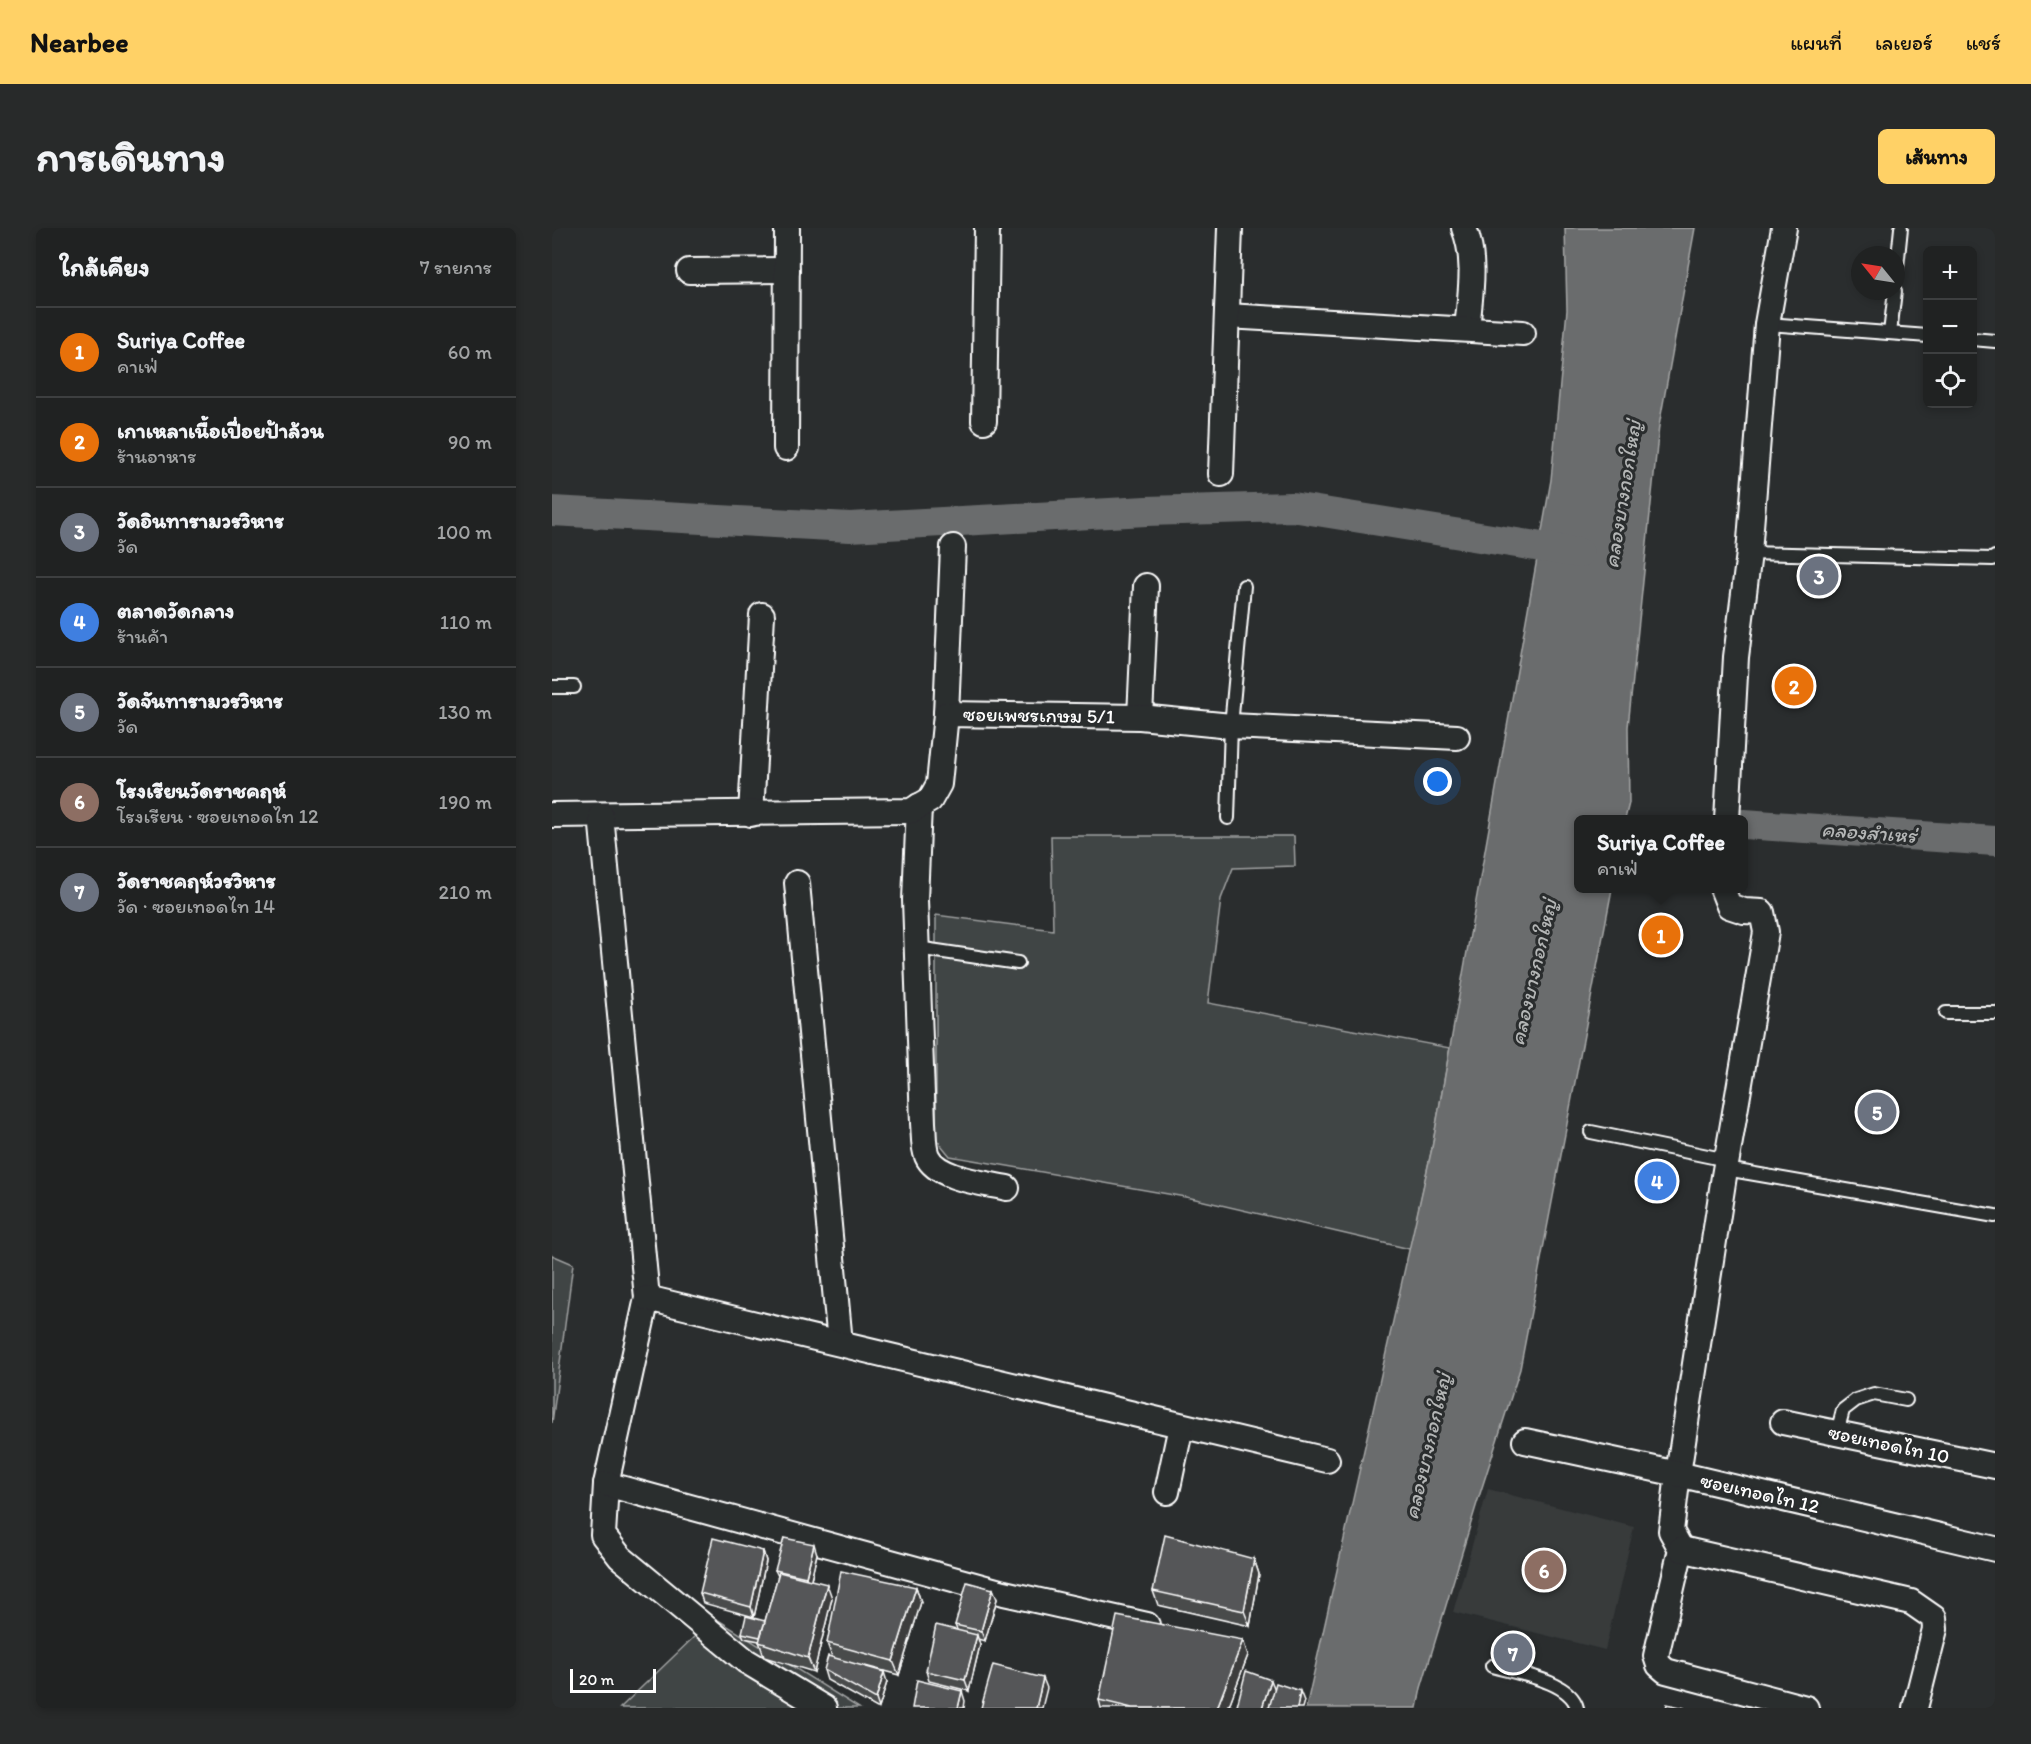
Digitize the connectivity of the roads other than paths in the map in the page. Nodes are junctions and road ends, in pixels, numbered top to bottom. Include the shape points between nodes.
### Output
1 (787, 228) edge
2 (987, 228) edge
3 (1230, 228) edge
4 (1464, 228) edge
5 (1784, 228) edge
6 (1901, 228) edge
7 (1899, 246) edge
8 (787, 270) junction
9 (689, 271) dead end
10 (1893, 300) edge
11 (1227, 316) junction
12 (1767, 324) junction
13 (1467, 329) junction
14 (1524, 333) dead end
15 (1890, 333) junction
16 (1923, 336) edge
17 (1977, 339) edge
18 (1995, 341) edge
19 (984, 421) dead end
20 (786, 448) dead end
21 (1221, 474) dead end
22 (953, 547) dead end
23 (1749, 553) junction
24 (1995, 557) edge
25 (1146, 586) dead end
26 (1244, 586) dead end
27 (762, 615) dead end
28 (552, 687) edge
29 (574, 687) dead end
30 (946, 714) junction
31 (1140, 717) junction
32 (1231, 726) junction
33 (1457, 737) dead end
34 (919, 806) junction
35 (751, 813) junction
36 (552, 815) edge
37 (601, 815) junction
38 (1726, 815) edge
39 (1228, 818) dead end
40 (797, 883) dead end
41 (1724, 893) edge
42 (917, 948) junction
43 (1018, 963) dead end
44 (1946, 1013) dead end
45 (1995, 1013) edge
46 (1591, 1132) dead end
47 (1726, 1164) junction
48 (1007, 1188) dead end
49 (1995, 1216) edge
50 (647, 1298) junction
51 (840, 1343) junction
52 (1906, 1400) dead end
53 (1783, 1422) dead end
54 (1181, 1426) junction
55 (1837, 1433) junction
56 (1525, 1441) dead end
57 (1327, 1460) dead end
58 (1995, 1466) edge
59 (1678, 1474) junction
60 (606, 1484) junction
61 (1167, 1492) dead end
62 (1676, 1540) junction
63 (1995, 1549) edge
64 (1155, 1627) edge
65 (1492, 1666) dead end
66 (824, 1708) edge
67 (1577, 1708) edge
68 (1806, 1708) edge
69 (1915, 1708) edge

1 - 8 street
2 - 19 street
3 - 11 street
4 - 13 street via 1472,261
5 - 12 street
6 - 7 lane
8 - 9 street
8 - 20 street
10 - 15 lane
11 - 13 street
11 - 21 street
12 - 15 lane
12 - 23 street
13 - 14 street
15 - 16 lane
17 - 18 lane
22 - 30 street
23 - 24 lane
23 - 38 street via 1736,657
25 - 31 street
26 - 32 lane
27 - 35 street
28 - 29 lane
30 - 31 street, ซอยเพชรเกษม 5/1
30 - 34 street, ซอยเพชรเกษม 5/1 via 939,784 930,800
31 - 32 street, ซอยเพชรเกษม 5/1
32 - 33 street, ซอยเพชรเกษม 5/1
32 - 39 lane
34 - 35 street via 911,811
34 - 42 street
35 - 37 street
36 - 37 street
37 - 50 street
40 - 51 street
41 - 47 street via 1729,906 1762,912 1766,932
42 - 43 lane
42 - 48 street via 926,1155 940,1171
44 - 45 lane
46 - 47 lane
47 - 49 lane
47 - 59 street
50 - 51 street
50 - 60 street
51 - 54 street
52 - 55 lane via 1874,1394 1856,1400 1843,1410
53 - 55 street, ซอยเทอดไท 10
54 - 57 street
54 - 61 street
55 - 58 street, ซอยเทอดไท 10
56 - 59 street, ซอยเทอดไท 12
59 - 62 street
59 - 63 street, ซอยเทอดไท 12
60 - 64 street via 1004,1593
60 - 66 street via 603,1535 620,1557 746,1661
62 - 68 street via 1656,1656 1659,1665 1666,1671
62 - 69 street via 1911,1602 1926,1611 1934,1618 1935,1629
65 - 67 lane via 1558,1686 1575,1700

